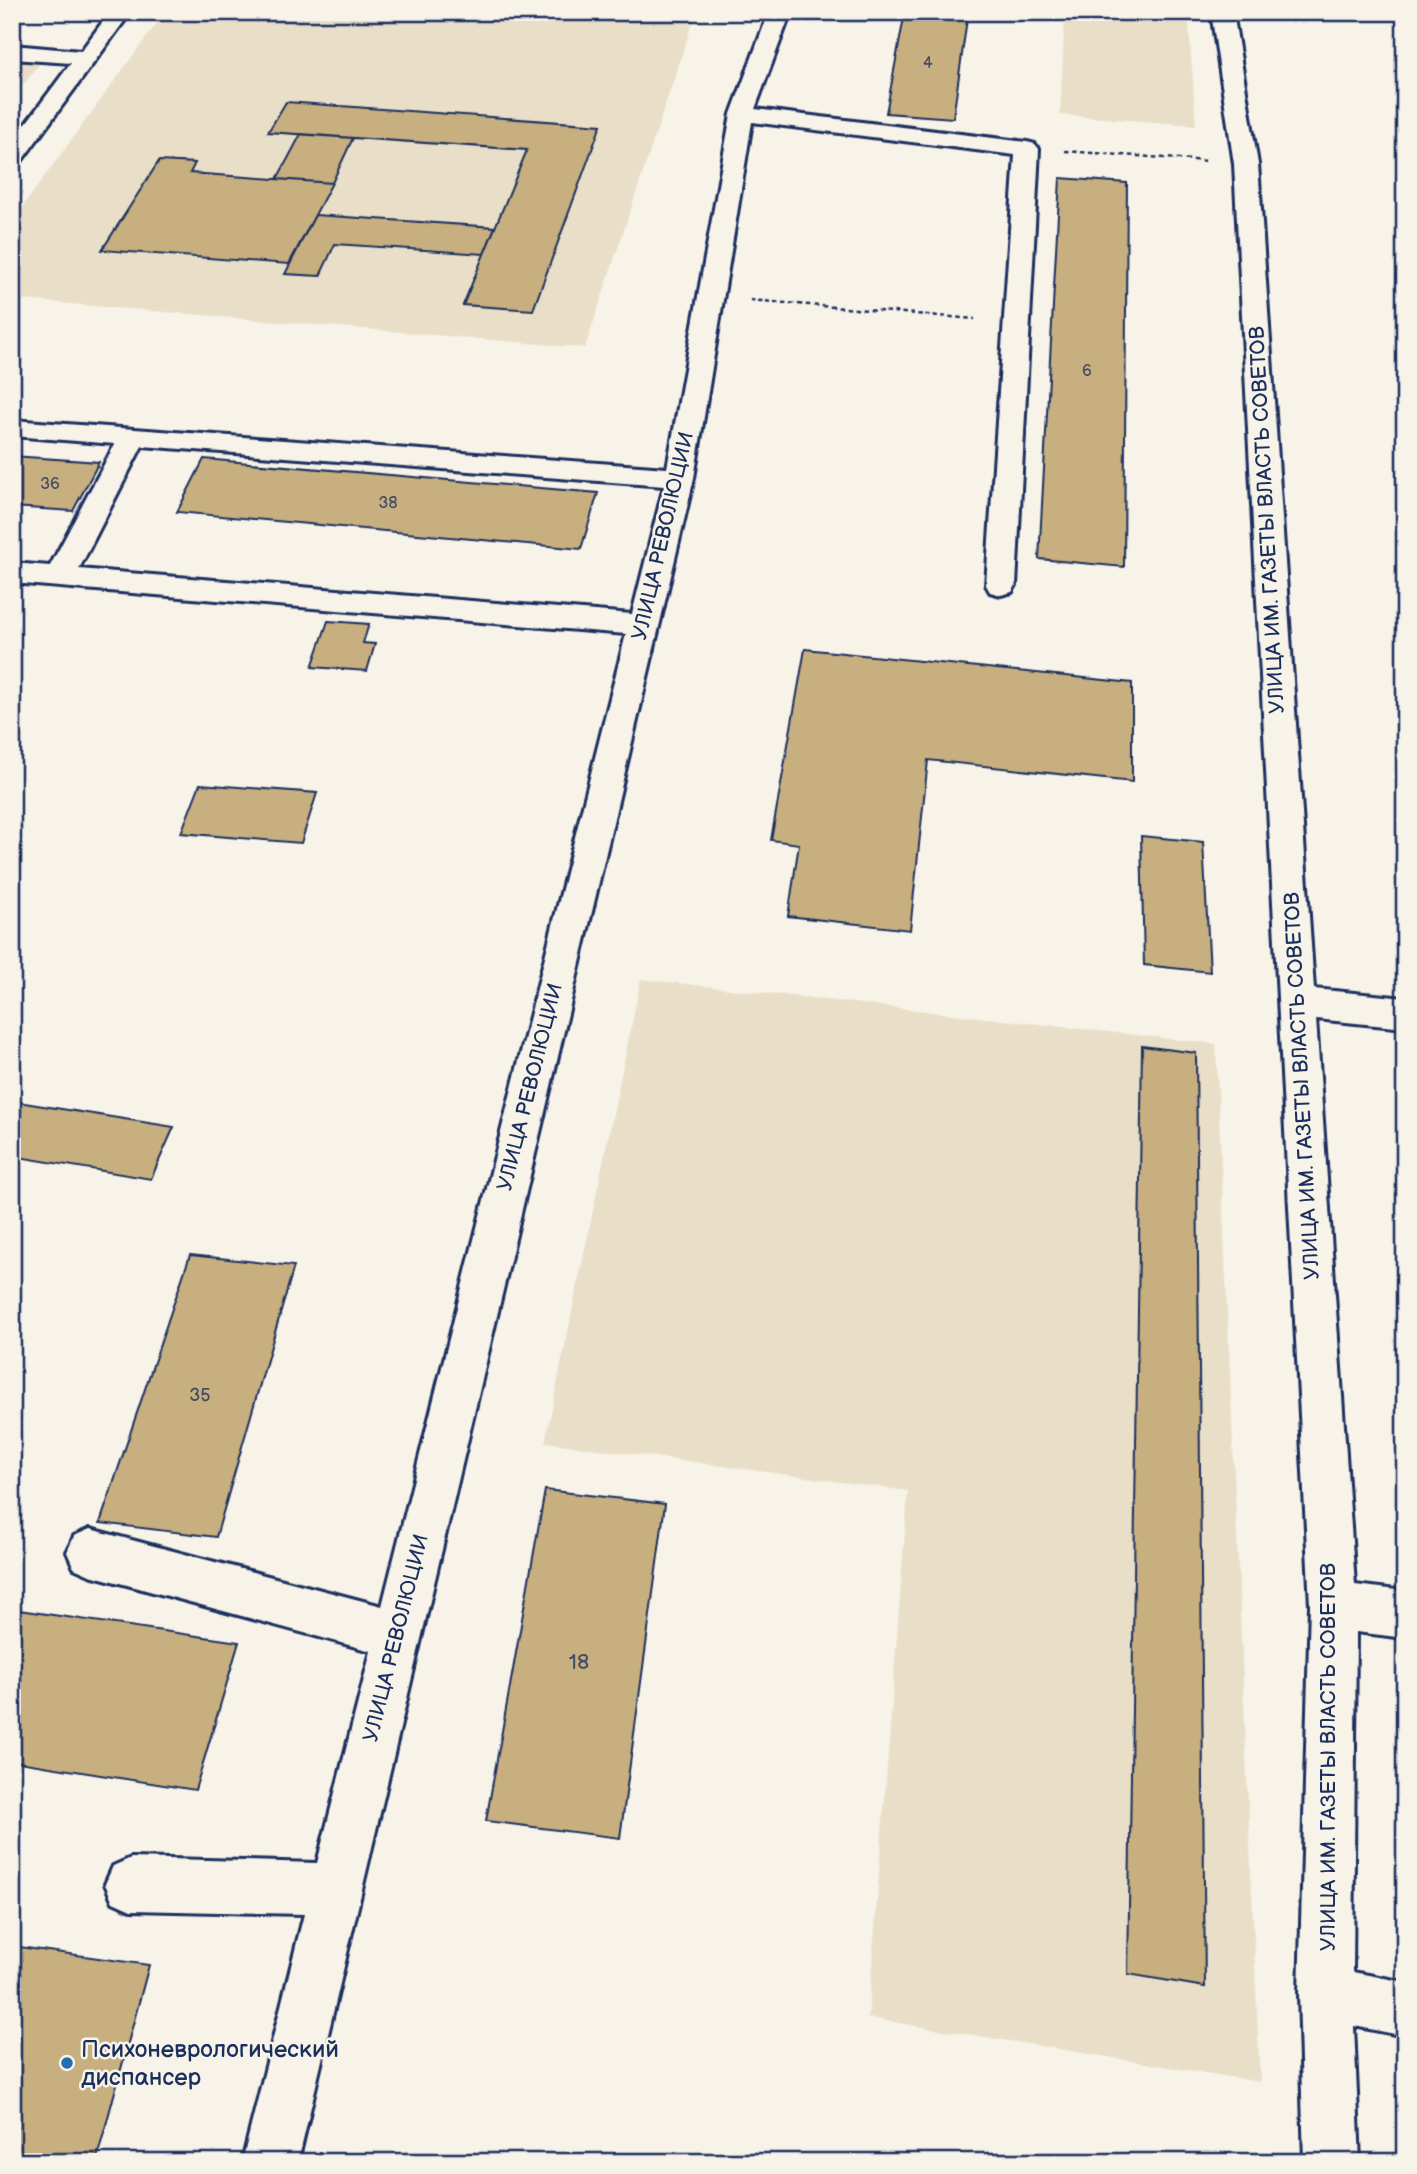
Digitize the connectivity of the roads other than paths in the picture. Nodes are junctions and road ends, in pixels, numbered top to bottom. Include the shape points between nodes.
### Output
1 (121, 12) edge
2 (780, 12) edge
3 (1223, 12) edge
4 (12, 52) edge
5 (85, 58) junction
6 (742, 114) junction
7 (12, 158) edge
8 (12, 428) edge
9 (133, 437) junction
10 (680, 478) junction
11 (12, 573) edge
12 (59, 577) junction
13 (1001, 585) dead end
14 (643, 625) junction
15 (1297, 1002) junction
16 (1405, 1013) edge
17 (90, 1552) dead end
18 (1332, 1605) junction
19 (1405, 1615) edge
20 (397, 1634) junction
21 (131, 1884) dead end
22 (335, 1889) junction
23 (1326, 1994) junction
24 (1405, 2009) edge
25 (270, 2162) edge
26 (1332, 2162) edge

1 - 5 street
2 - 6 street, УЛИЦА РЕВОЛЮЦИИ
3 - 15 street, УЛИЦА ИМ. ГАЗЕТЫ ВЛАСТЬ СОВЕТОВ via 1246,164
4 - 5 street
5 - 7 street
6 - 10 street, УЛИЦА РЕВОЛЮЦИИ
6 - 13 street via 1027,149
8 - 9 street
9 - 10 street
9 - 12 street
10 - 14 street, УЛИЦА РЕВОЛЮЦИИ
11 - 12 street
12 - 14 street
14 - 20 street, УЛИЦА РЕВОЛЮЦИИ
15 - 16 street
15 - 18 street, УЛИЦА ИМ. ГАЗЕТЫ ВЛАСТЬ СОВЕТОВ
17 - 20 street
18 - 19 street
18 - 23 street, УЛИЦА ИМ. ГАЗЕТЫ ВЛАСТЬ СОВЕТОВ
20 - 22 street, УЛИЦА РЕВОЛЮЦИИ
21 - 22 street
22 - 25 street, УЛИЦА РЕВОЛЮЦИИ
23 - 24 street
23 - 26 street, УЛИЦА ИМ. ГАЗЕТЫ ВЛАСТЬ СОВЕТОВ

